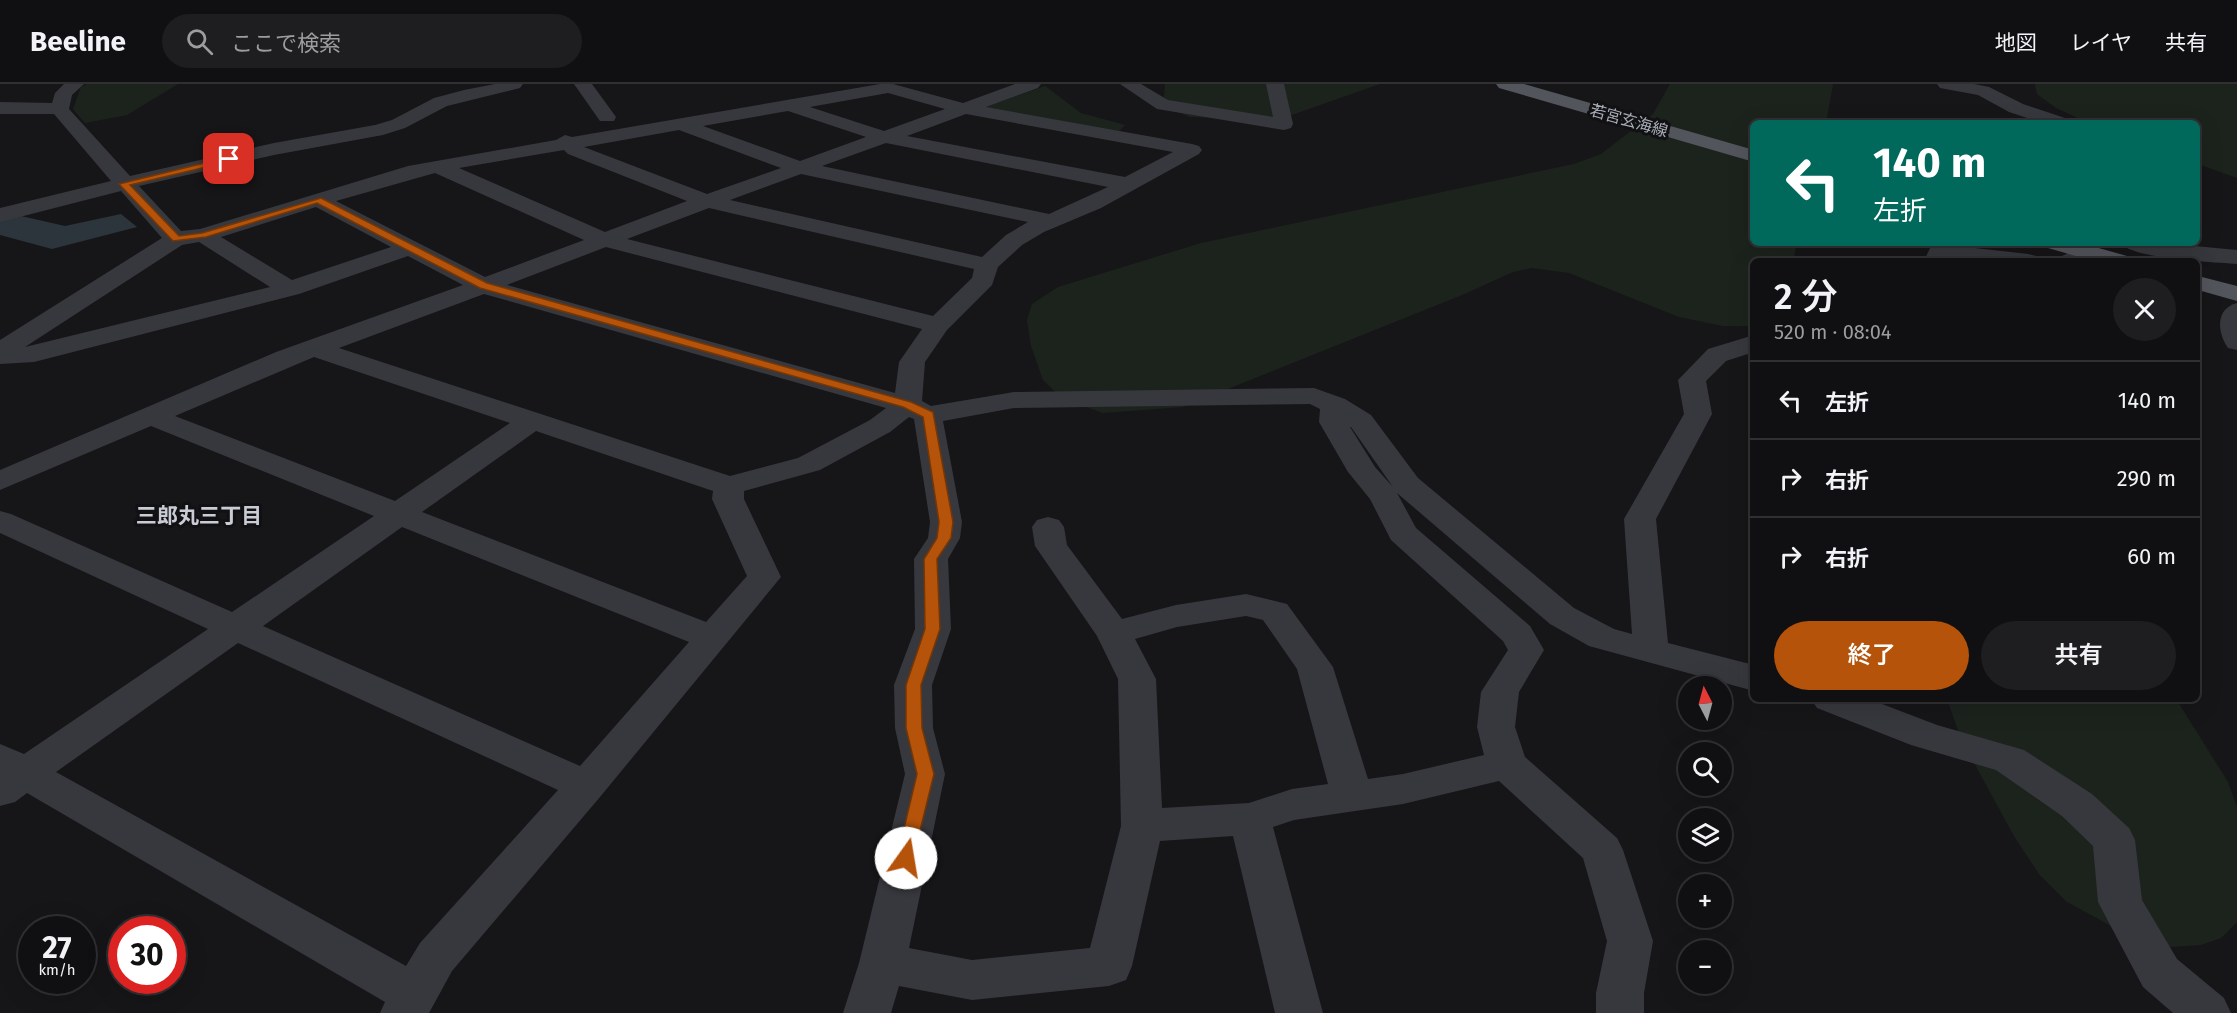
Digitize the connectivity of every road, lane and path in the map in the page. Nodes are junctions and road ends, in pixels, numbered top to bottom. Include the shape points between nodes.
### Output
1 (75, 84) edge
2 (514, 84) edge
3 (583, 84) edge
4 (1032, 84) edge
5 (1129, 84) edge
6 (1505, 84) edge
7 (1946, 84) edge
8 (1274, 85) edge
9 (791, 106) junction
10 (0, 108) edge
11 (962, 108) junction
12 (60, 109) junction
13 (630, 113) dead end
14 (608, 117) junction
15 (587, 120) dead end
16 (2052, 120) edge
17 (682, 125) junction
18 (566, 134) junction
19 (884, 137) junction
20 (1750, 155) edge
21 (436, 166) junction
22 (801, 168) junction
23 (124, 184) junction
24 (1127, 184) junction
25 (318, 200) junction
26 (707, 201) junction
27 (0, 215) edge
28 (1053, 220) junction
29 (203, 235) junction
30 (176, 239) junction
31 (604, 240) junction
32 (2061, 246) edge
33 (2142, 246) edge
34 (409, 248) junction
35 (2078, 256) edge
36 (2237, 257) edge
37 (1937, 258) edge
38 (2001, 258) edge
39 (2094, 258) edge
40 (987, 266) junction
41 (2200, 284) edge
42 (484, 285) junction
43 (290, 289) junction
44 (2237, 294) edge
45 (2237, 311) edge
46 (938, 325) junction
47 (2237, 342) edge
48 (1750, 344) edge
49 (314, 348) junction
50 (0, 351) edge
51 (0, 356) edge
52 (1335, 405) junction
53 (918, 410) junction
54 (150, 416) junction
55 (533, 420) junction
56 (0, 481) edge
57 (729, 486) junction
58 (397, 514) junction
59 (0, 521) edge
60 (1048, 527) dead end
61 (235, 627) junction
62 (1114, 633) junction
63 (713, 638) junction
64 (1651, 651) junction
65 (1750, 677) edge
66 (1838, 702) edge
67 (1507, 764) junction
68 (8, 775) edge
69 (586, 786) junction
70 (1352, 795) junction
71 (1250, 819) junction
72 (1142, 826) junction
73 (882, 963) junction
74 (409, 1004) edge
75 (867, 1013) edge
76 (1299, 1013) edge
77 (1620, 1013) edge
78 (2207, 1013) edge

1 - 12 street via 64,93
2 - 23 street via 448,99 390,128 291,145
3 - 14 street
4 - 11 street
5 - 8 street via 1162,105 1284,124
6 - 20 main road, 若宮玄海線
7 - 16 street via 1983,91
9 - 11 street via 888,88
9 - 17 street
9 - 19 street
10 - 12 street
11 - 19 street
11 - 24 street via 1192,150
12 - 23 street
13 - 14 street
14 - 15 street
17 - 18 street
17 - 22 street
18 - 21 street
18 - 26 street
19 - 22 street
19 - 24 street
21 - 25 street
21 - 31 street
22 - 26 street
22 - 28 street
23 - 27 street
23 - 30 street
24 - 28 street
25 - 29 street
25 - 34 street
26 - 31 street
26 - 40 street
28 - 40 street via 1014,240
29 - 30 street
29 - 43 street
30 - 50 street
31 - 42 street
31 - 46 street
32 - 35 main road
33 - 36 street
34 - 42 street
34 - 43 street
35 - 39 main road
37 - 38 street via 1939,251
40 - 46 street via 983,280
41 - 44 main road
42 - 49 street
42 - 53 street
43 - 51 street via 34,354
45 - 47 street via 2233,336
46 - 53 street via 912,362
48 - 64 street via 1717,355 1692,380 1698,414 1640,519
49 - 54 street
49 - 55 street
52 - 53 street via 1314,396 1014,400
52 - 64 street via 1361,421 1407,485 1562,616 1602,638
52 - 67 street via 1333,422 1363,472 1384,496 1402,532 1517,634 1526,650 1500,692 1496,727
53 - 57 street via 809,464
53 - 73 street via 946,522 944,538 931,559 933,629 914,685 914,728 925,774
54 - 56 street
54 - 58 street
55 - 57 street
55 - 58 street
57 - 63 street via 728,499 764,577
58 - 61 street
58 - 63 street
59 - 61 street
60 - 62 street via 1052,546
61 - 68 street
61 - 69 street
62 - 70 street via 1176,616 1246,605 1275,612 1315,667
62 - 72 street via 1137,679
63 - 69 street
64 - 65 street
66 - 78 street via 1925,735 2010,760 2077,805 2114,840 2120,902 2160,973
67 - 70 street via 1403,789
67 - 77 street via 1602,850 1630,941
68 - 74 street
69 - 74 street via 436,957
70 - 71 street via 1292,805
71 - 72 street
71 - 76 street
72 - 73 street via 1109,966 972,980
73 - 75 street

